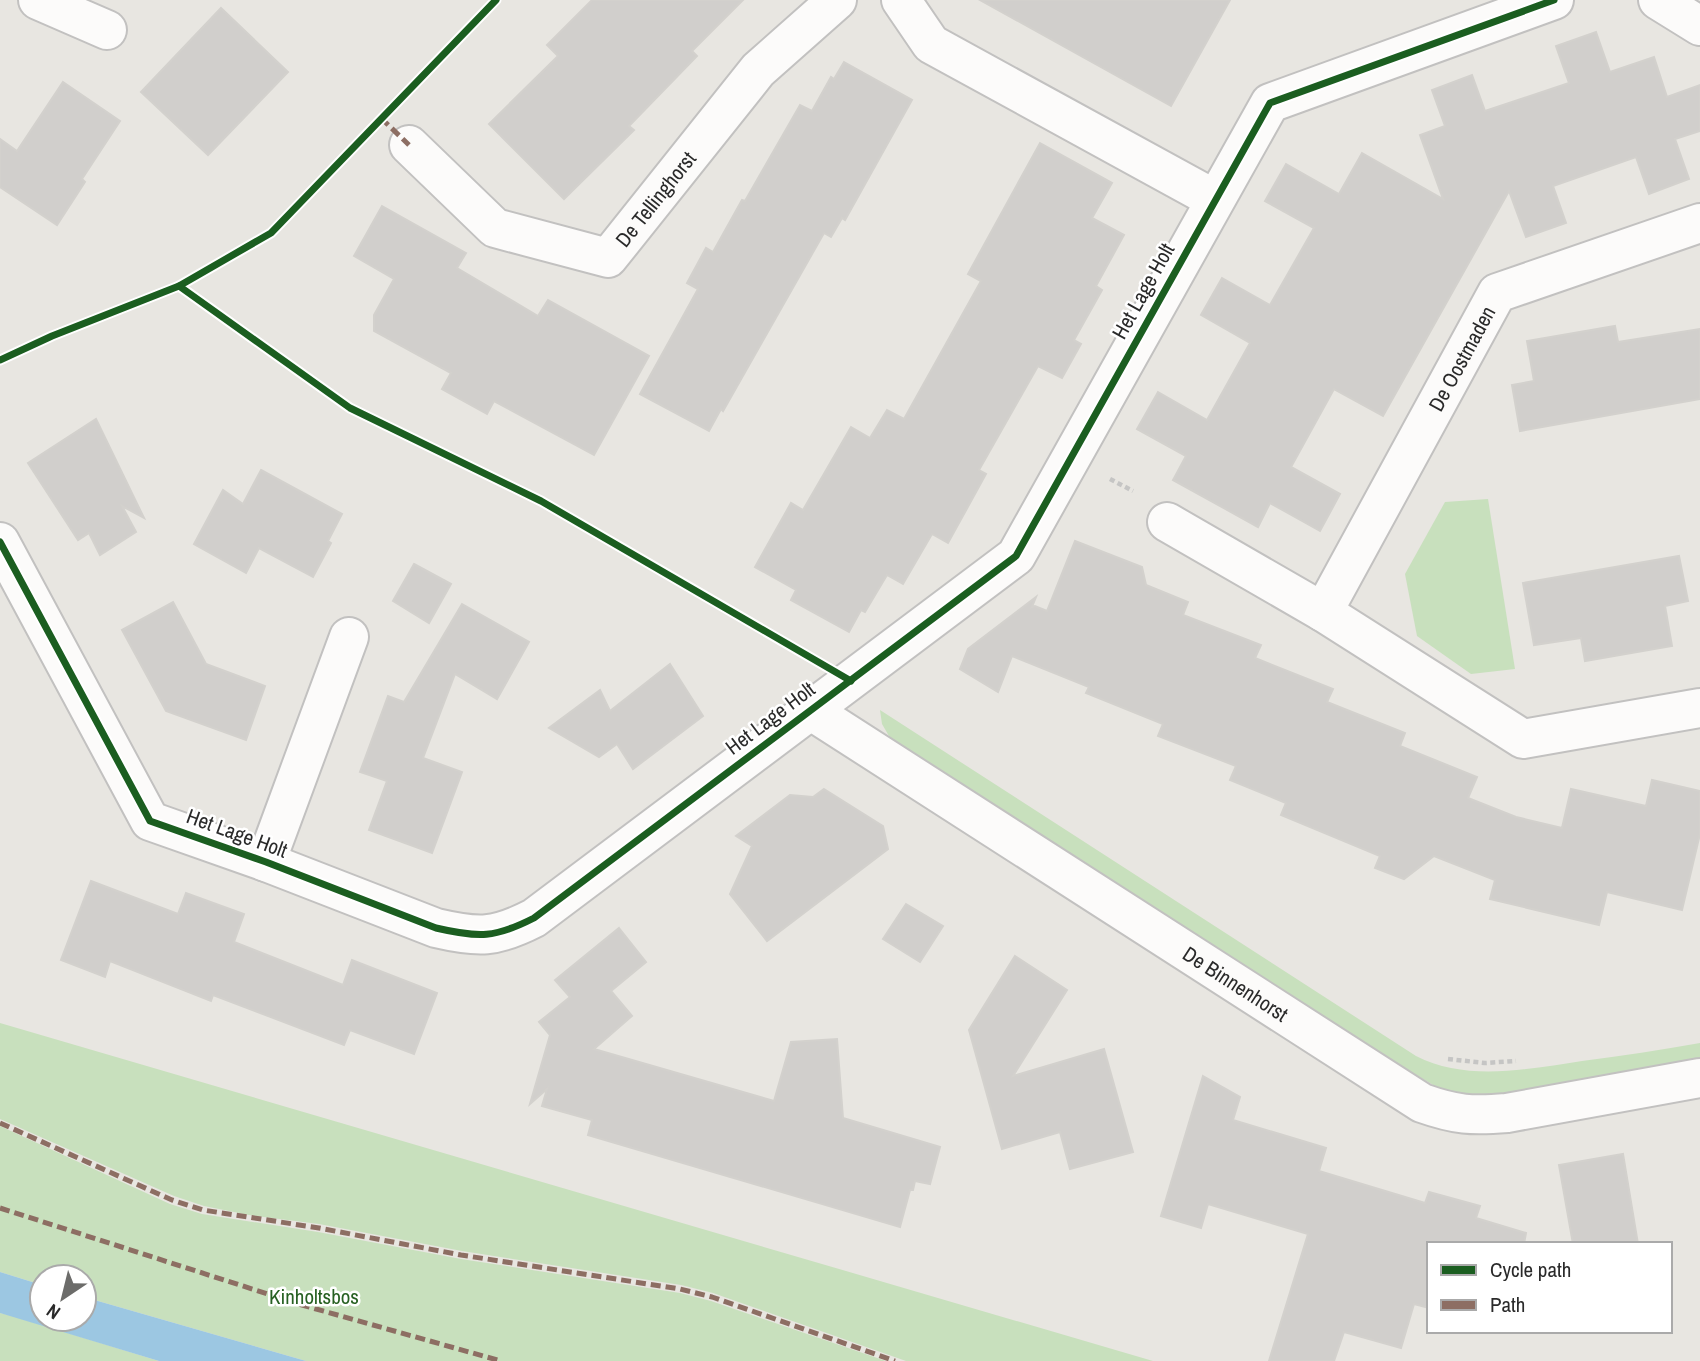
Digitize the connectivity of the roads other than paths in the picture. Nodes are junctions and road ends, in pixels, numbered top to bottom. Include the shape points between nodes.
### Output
1 (38, 0) edge
2 (837, 0) edge
3 (901, 0) edge
4 (1554, 0) edge
5 (1658, 0) edge
6 (1700, 26) edge
7 (107, 30) dead end
8 (409, 145) dead end
9 (1214, 199) junction
10 (1700, 223) edge
11 (1167, 522) road end
12 (0, 542) edge
13 (1323, 612) junction
14 (349, 637) dead end
15 (1700, 708) edge
16 (810, 709) junction
17 (266, 862) junction
18 (1700, 1078) edge

1 - 7 street
2 - 8 street, De Tellinghorst via 758,69 608,258 495,228
3 - 9 street via 931,44
4 - 9 street, Het Lage Holt via 1270,103
5 - 6 street
9 - 16 street, Het Lage Holt via 1016,556
10 - 13 street, De Oostmaden via 1497,293
11 - 13 street
12 - 17 street, Het Lage Holt via 150,821
13 - 15 street via 1524,739
14 - 17 street, Het Lage Holt
16 - 17 street, Het Lage Holt via 534,918 511,930 488,935 436,928
16 - 18 street, De Binnenhorst via 1422,1103 1450,1113 1507,1113

